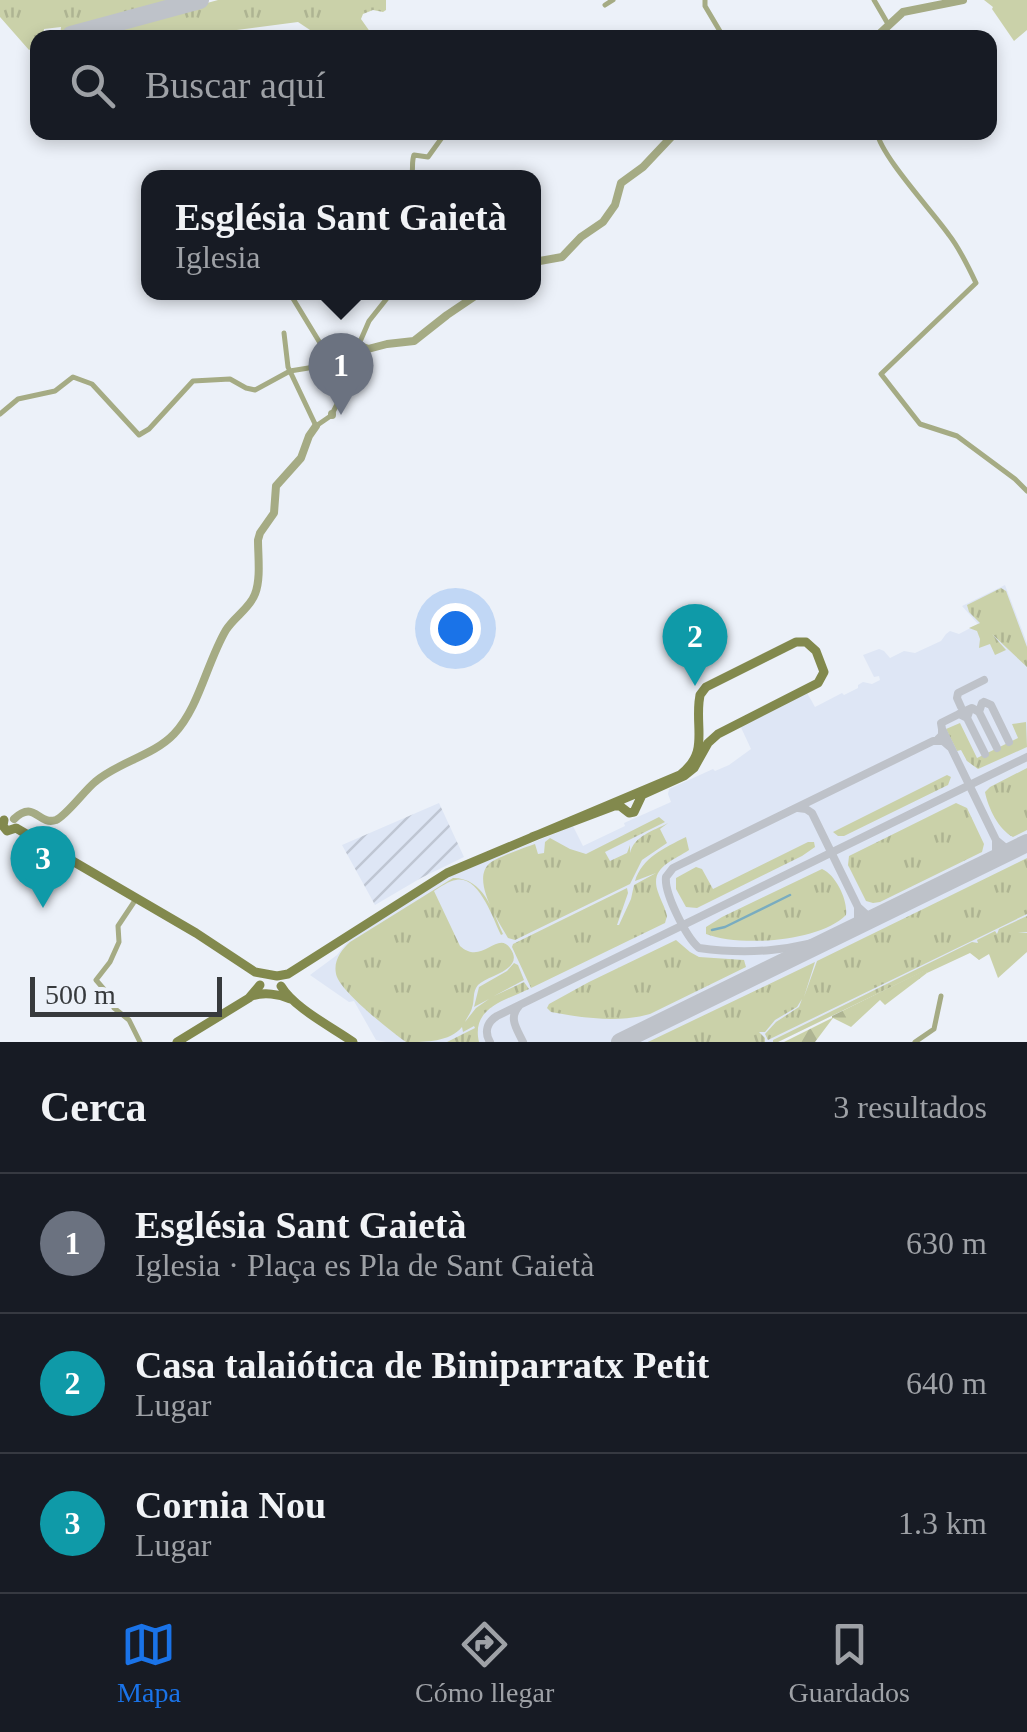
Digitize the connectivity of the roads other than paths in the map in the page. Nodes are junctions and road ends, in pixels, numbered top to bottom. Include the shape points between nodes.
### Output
1 (613, 0) edge
2 (706, 0) edge
3 (874, 0) edge
4 (962, 0) edge
5 (605, 5) dead end
6 (888, 24) junction
7 (719, 30) edge
8 (882, 30) edge
9 (440, 140) edge
10 (668, 140) edge
11 (878, 140) edge
12 (412, 170) edge
13 (541, 261) edge
14 (294, 300) edge
15 (386, 300) edge
16 (469, 300) edge
17 (284, 332) dead end
18 (358, 346) junction
19 (334, 365) junction
20 (290, 371) junction
21 (346, 387) joint
22 (0, 414) edge
23 (316, 426) junction
24 (1027, 491) edge
25 (652, 787) junction
26 (630, 804) junction
27 (590, 812) junction
28 (7, 826) edge
29 (532, 837) junction
30 (137, 898) junction
31 (271, 985) junction
32 (941, 996) dead end
33 (140, 1042) edge
34 (177, 1042) edge
35 (353, 1042) edge
36 (915, 1042) edge

1 - 5 street
2 - 7 street
3 - 6 street
4 - 6 street via 906,10
6 - 8 street
9 - 12 street via 428,157 414,155
10 - 13 street via 621,183 603,222 562,257
11 - 24 street via 976,282 882,374 920,424 957,436
14 - 19 street
15 - 18 street
16 - 18 street via 414,341
17 - 20 street
18 - 19 street
19 - 20 street
19 - 21 street
20 - 22 street via 258,389 230,379 194,381 139,435 92,384 72,377
20 - 23 street
21 - 23 street via 332,414
23 - 28 street via 276,488 274,513 259,537 255,594 226,630 192,710 175,733 101,777 59,818 28,811
25 - 26 main road
25 - 26 main road via 688,770 698,752 698,702 708,686 801,641 816,651 824,669 813,687 713,738 692,770
25 - 27 main road
26 - 27 main road
26 - 29 main road
27 - 29 main road
28 - 30 main road
29 - 31 main road via 447,872
30 - 31 main road
30 - 33 street via 96,980
31 - 34 main road
31 - 35 main road
32 - 36 street via 934,1029

